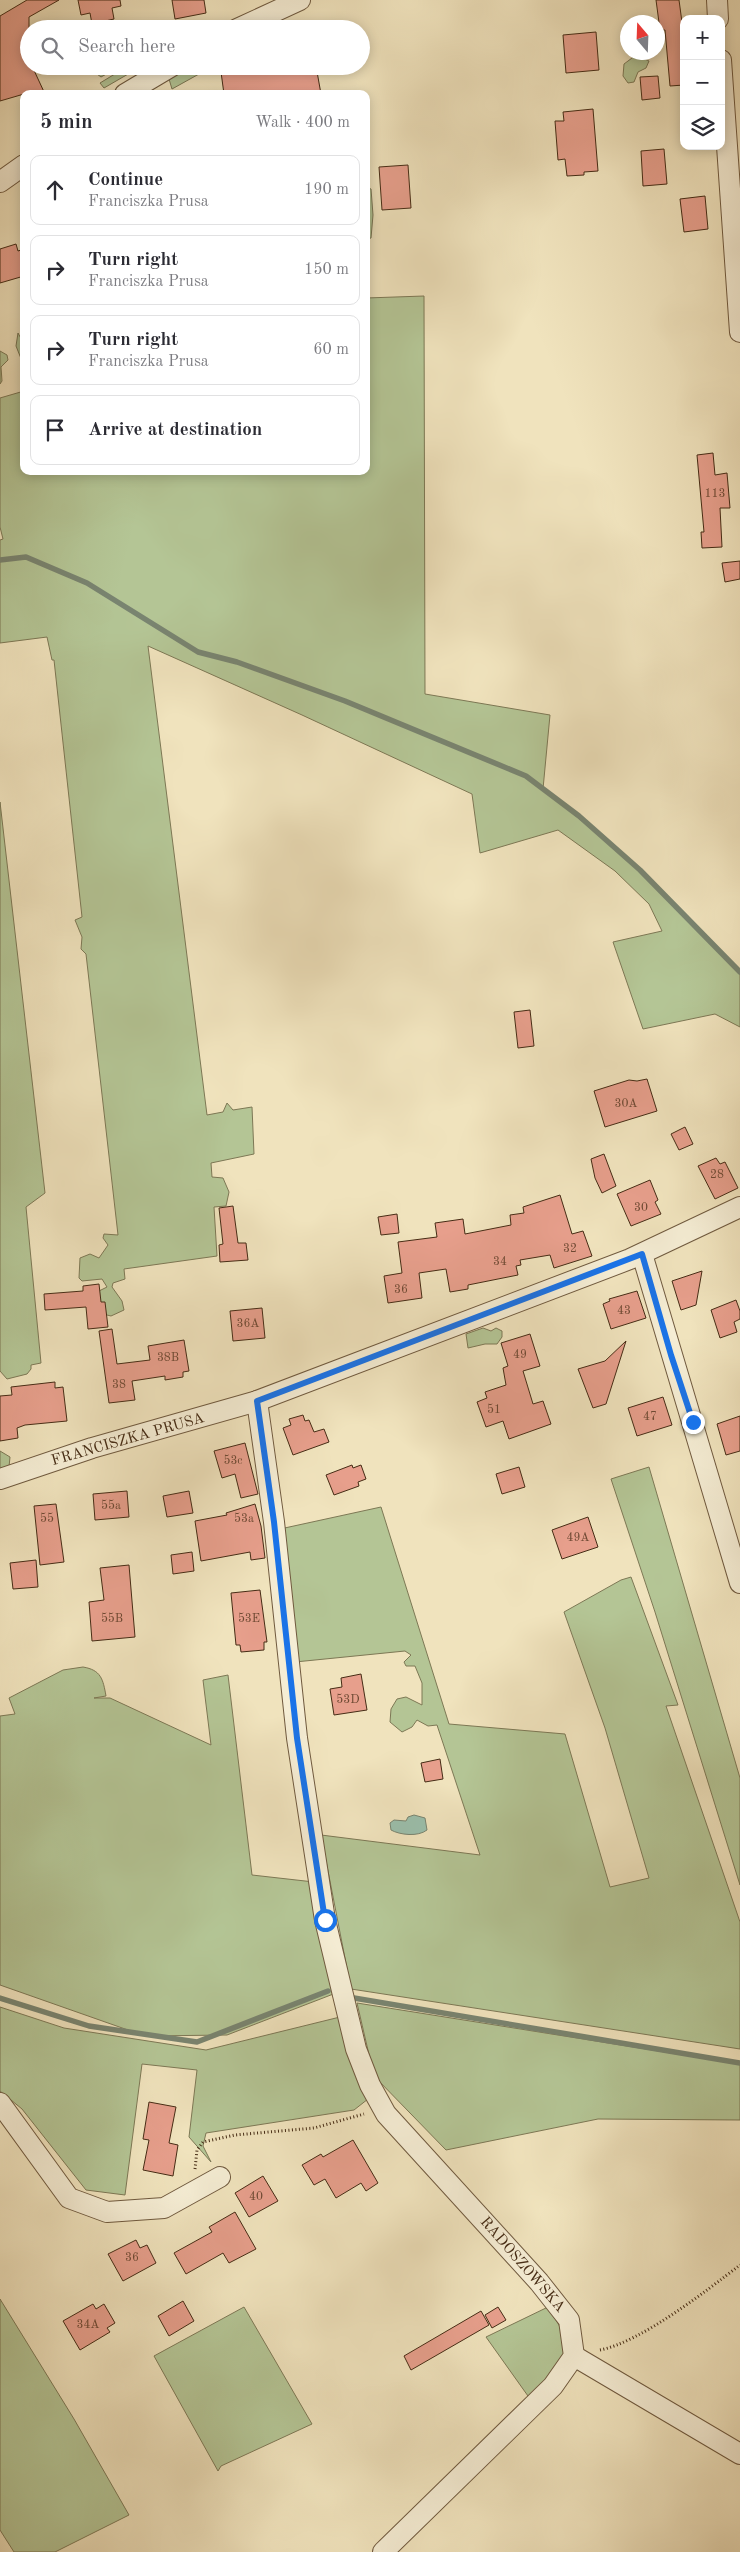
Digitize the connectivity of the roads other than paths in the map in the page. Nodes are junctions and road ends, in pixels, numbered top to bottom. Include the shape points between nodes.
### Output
1 (300, 0) edge
2 (717, 0) edge
3 (718, 15) edge
4 (257, 20) edge
5 (157, 75) edge
6 (132, 90) edge
7 (724, 105) edge
8 (20, 168) edge
9 (0, 182) edge
10 (740, 332) edge
11 (740, 1207) edge
12 (642, 1254) junction
13 (257, 1401) junction
14 (0, 1479) edge
15 (740, 1583) edge
16 (0, 2103) edge
17 (220, 2177) dead end
18 (574, 2356) junction
19 (740, 2454) edge
20 (383, 2552) edge

1 - 4 street
2 - 3 street
5 - 6 street
7 - 10 street
8 - 9 street
11 - 12 street, FRANCISZKA PRUSA
12 - 13 street, FRANCISZKA PRUSA
12 - 15 street
13 - 14 street, FRANCISZKA PRUSA via 92,1448
13 - 18 street, RADOSZOWSKA via 274,1522 297,1738 325,1920 356,2049 386,2114 570,2320
16 - 17 street via 69,2198 107,2212 164,2208
18 - 19 street
18 - 20 street via 553,2386

